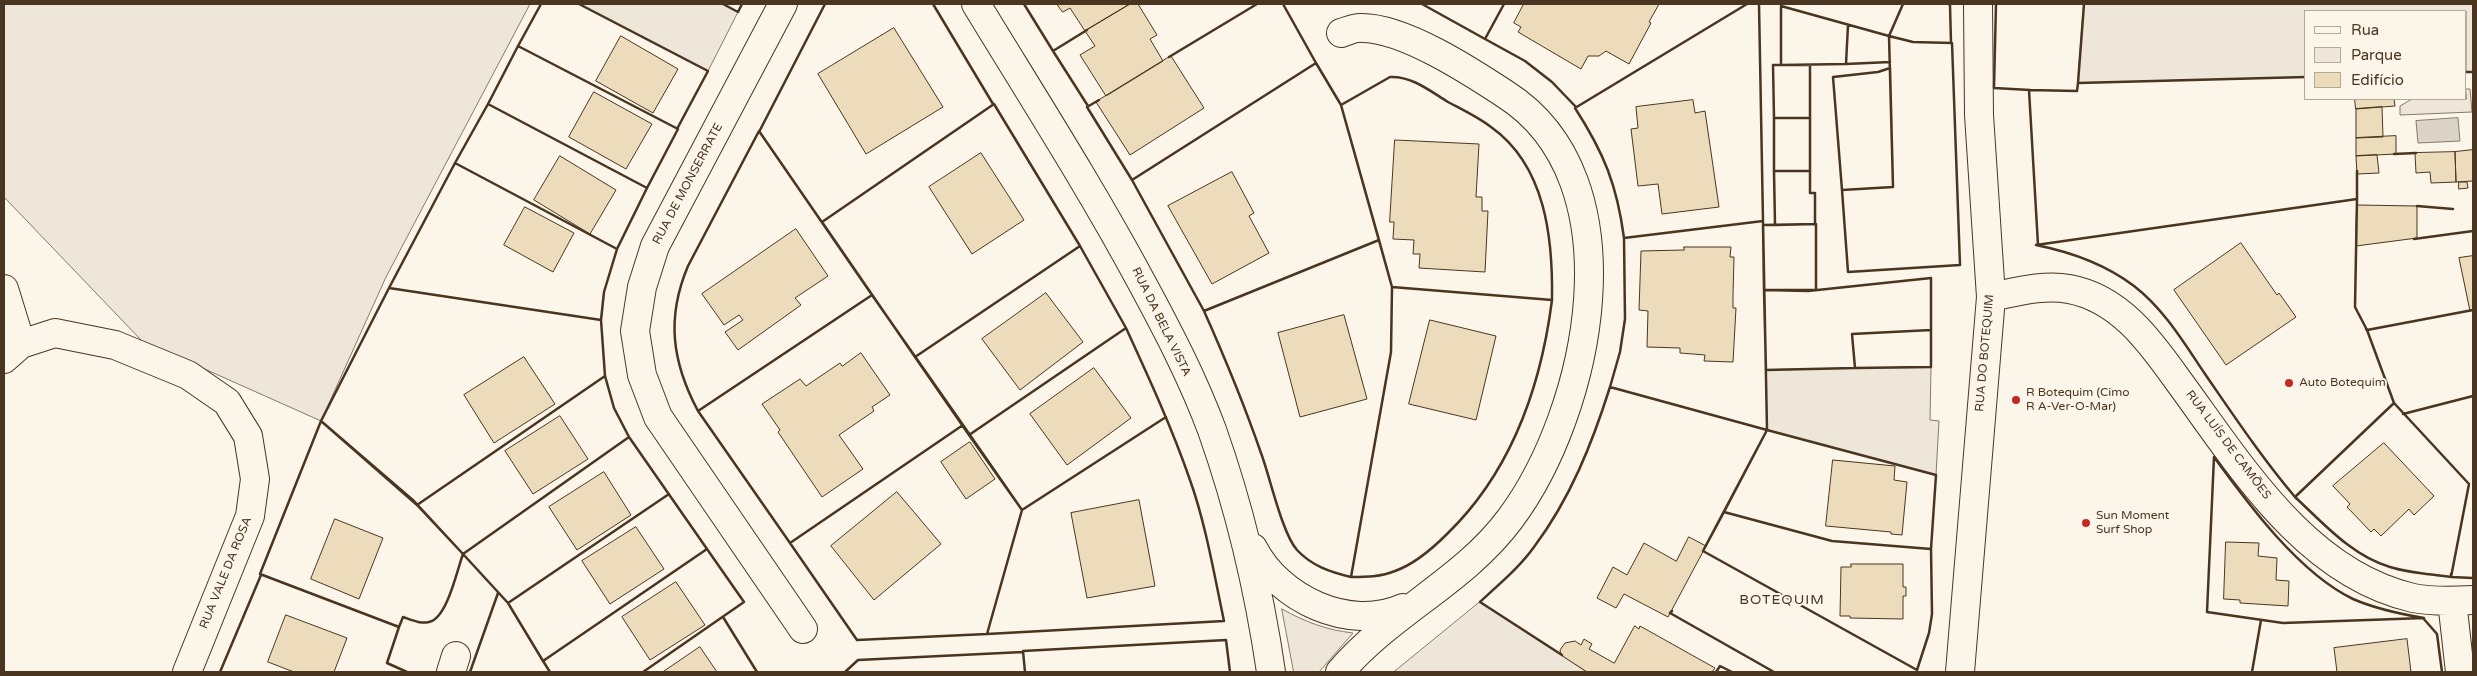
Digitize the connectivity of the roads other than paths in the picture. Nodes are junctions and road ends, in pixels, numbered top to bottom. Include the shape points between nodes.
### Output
1 (784, 4) edge
2 (976, 4) edge
3 (1978, 4) edge
4 (1341, 33) dead end
5 (4, 289) edge
6 (1991, 297) junction
7 (12, 352) edge
8 (1240, 521) junction
9 (1428, 597) junction
10 (2463, 600) edge
11 (803, 629) dead end
12 (186, 672) edge
13 (1270, 672) edge
14 (1340, 672) edge
15 (1960, 672) edge
16 (2460, 672) edge

1 - 11 street, RUA DE MONSERRATE via 655,246 642,287 635,331 642,375 658,417
2 - 8 street, RUA DA BELA VISTA via 1113,228 1172,339 1211,430
3 - 6 street, RUA DO BOTEQUIM via 1979,115
4 - 9 street via 1360,27 1382,30 1407,39 1513,98 1542,127 1561,154 1575,186 1585,224 1590,277 1587,322 1579,368 1562,420 1539,474 1510,520 1475,559
5 - 7 street
6 - 10 street, RUA LUÍS DE CAMÕES via 2034,288 2069,289 2104,302 2129,320 2151,343 2241,466 2310,543 2342,569 2378,587 2414,598
6 - 15 street, RUA DO BOTEQUIM
7 - 12 street, RUA VALE DA ROSA via 55,333 115,345 188,376 228,402 248,436 255,479 250,516
8 - 9 street via 1259,558 1278,581 1301,598 1326,609 1349,616 1372,616 1396,611
8 - 13 street, RUA DA BELA VISTA via 1256,583
9 - 14 street via 1399,615 1358,651
10 - 16 street

